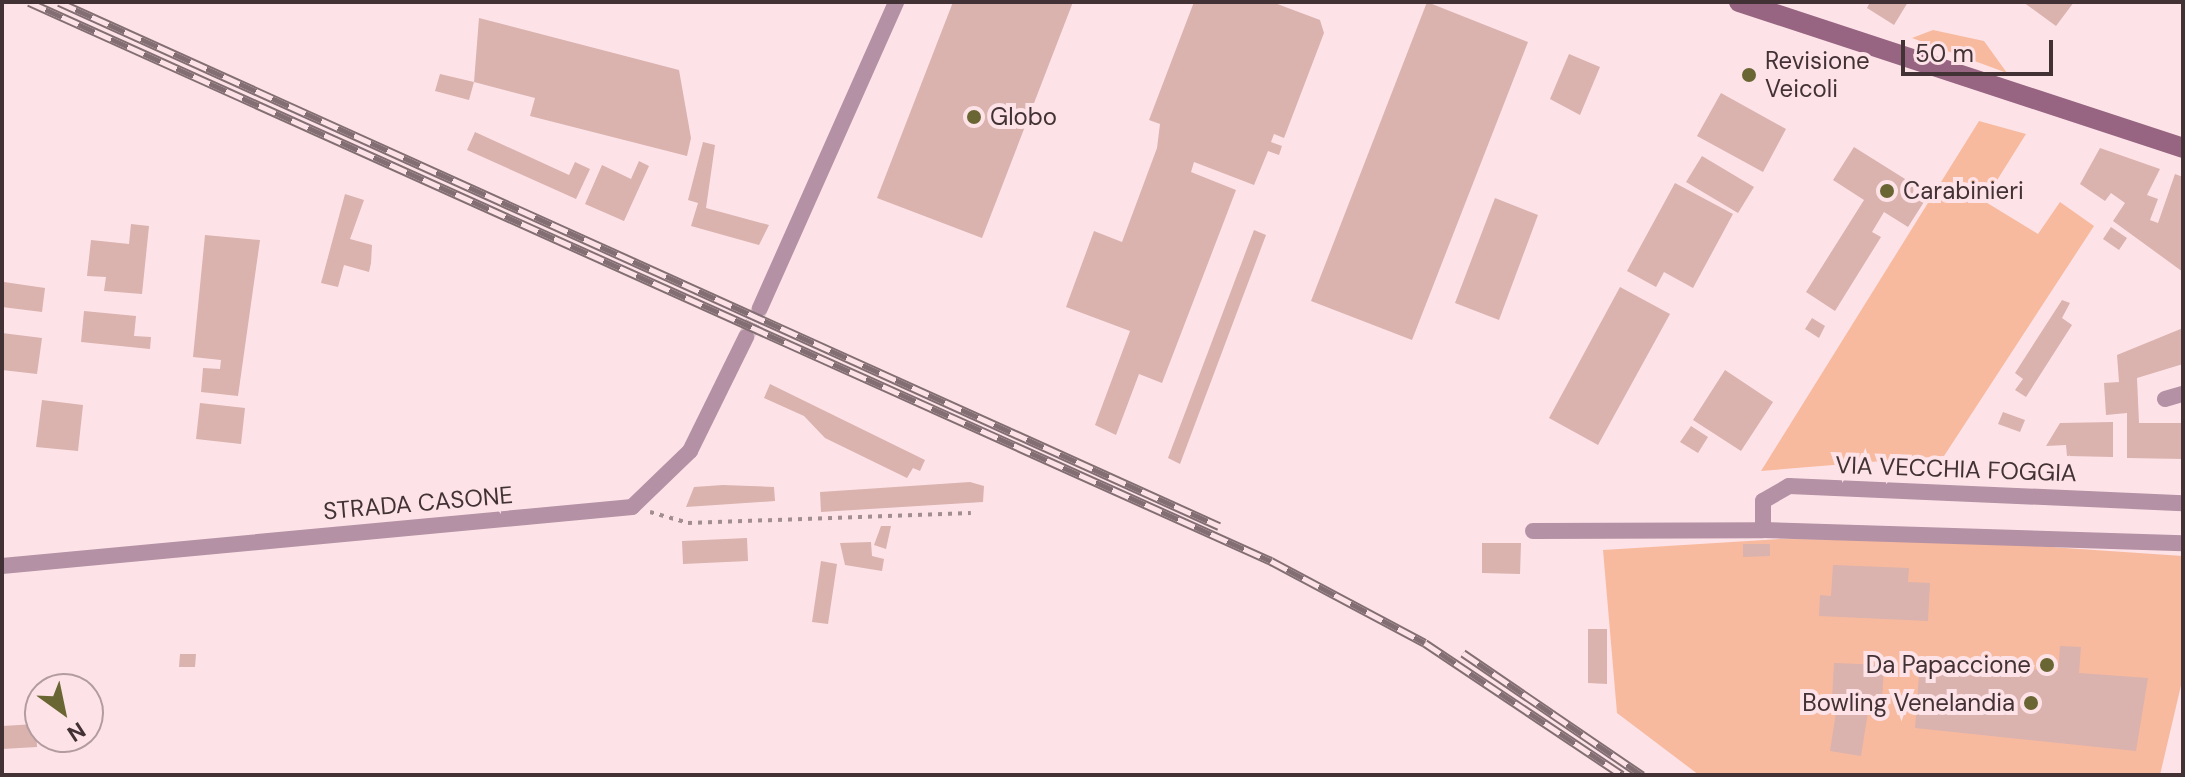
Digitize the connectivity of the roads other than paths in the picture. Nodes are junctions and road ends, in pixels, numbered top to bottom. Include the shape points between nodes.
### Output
1 (896, 2) edge
2 (1739, 2) edge
3 (2183, 148) edge
4 (760, 308) tunnel mouth
5 (746, 337) tunnel mouth
6 (2183, 394) edge
7 (2165, 399) dead end
8 (2183, 503) edge
9 (1763, 530) junction
10 (1533, 531) dead end
11 (2183, 543) edge
12 (2, 566) edge

1 - 4 street
2 - 3 main road
5 - 12 street, STRADA CASONE via 690,451 632,507
6 - 7 street
8 - 9 street, VIA VECCHIA FOGGIA via 1789,486 1773,488 1763,501
9 - 10 street
9 - 11 street

